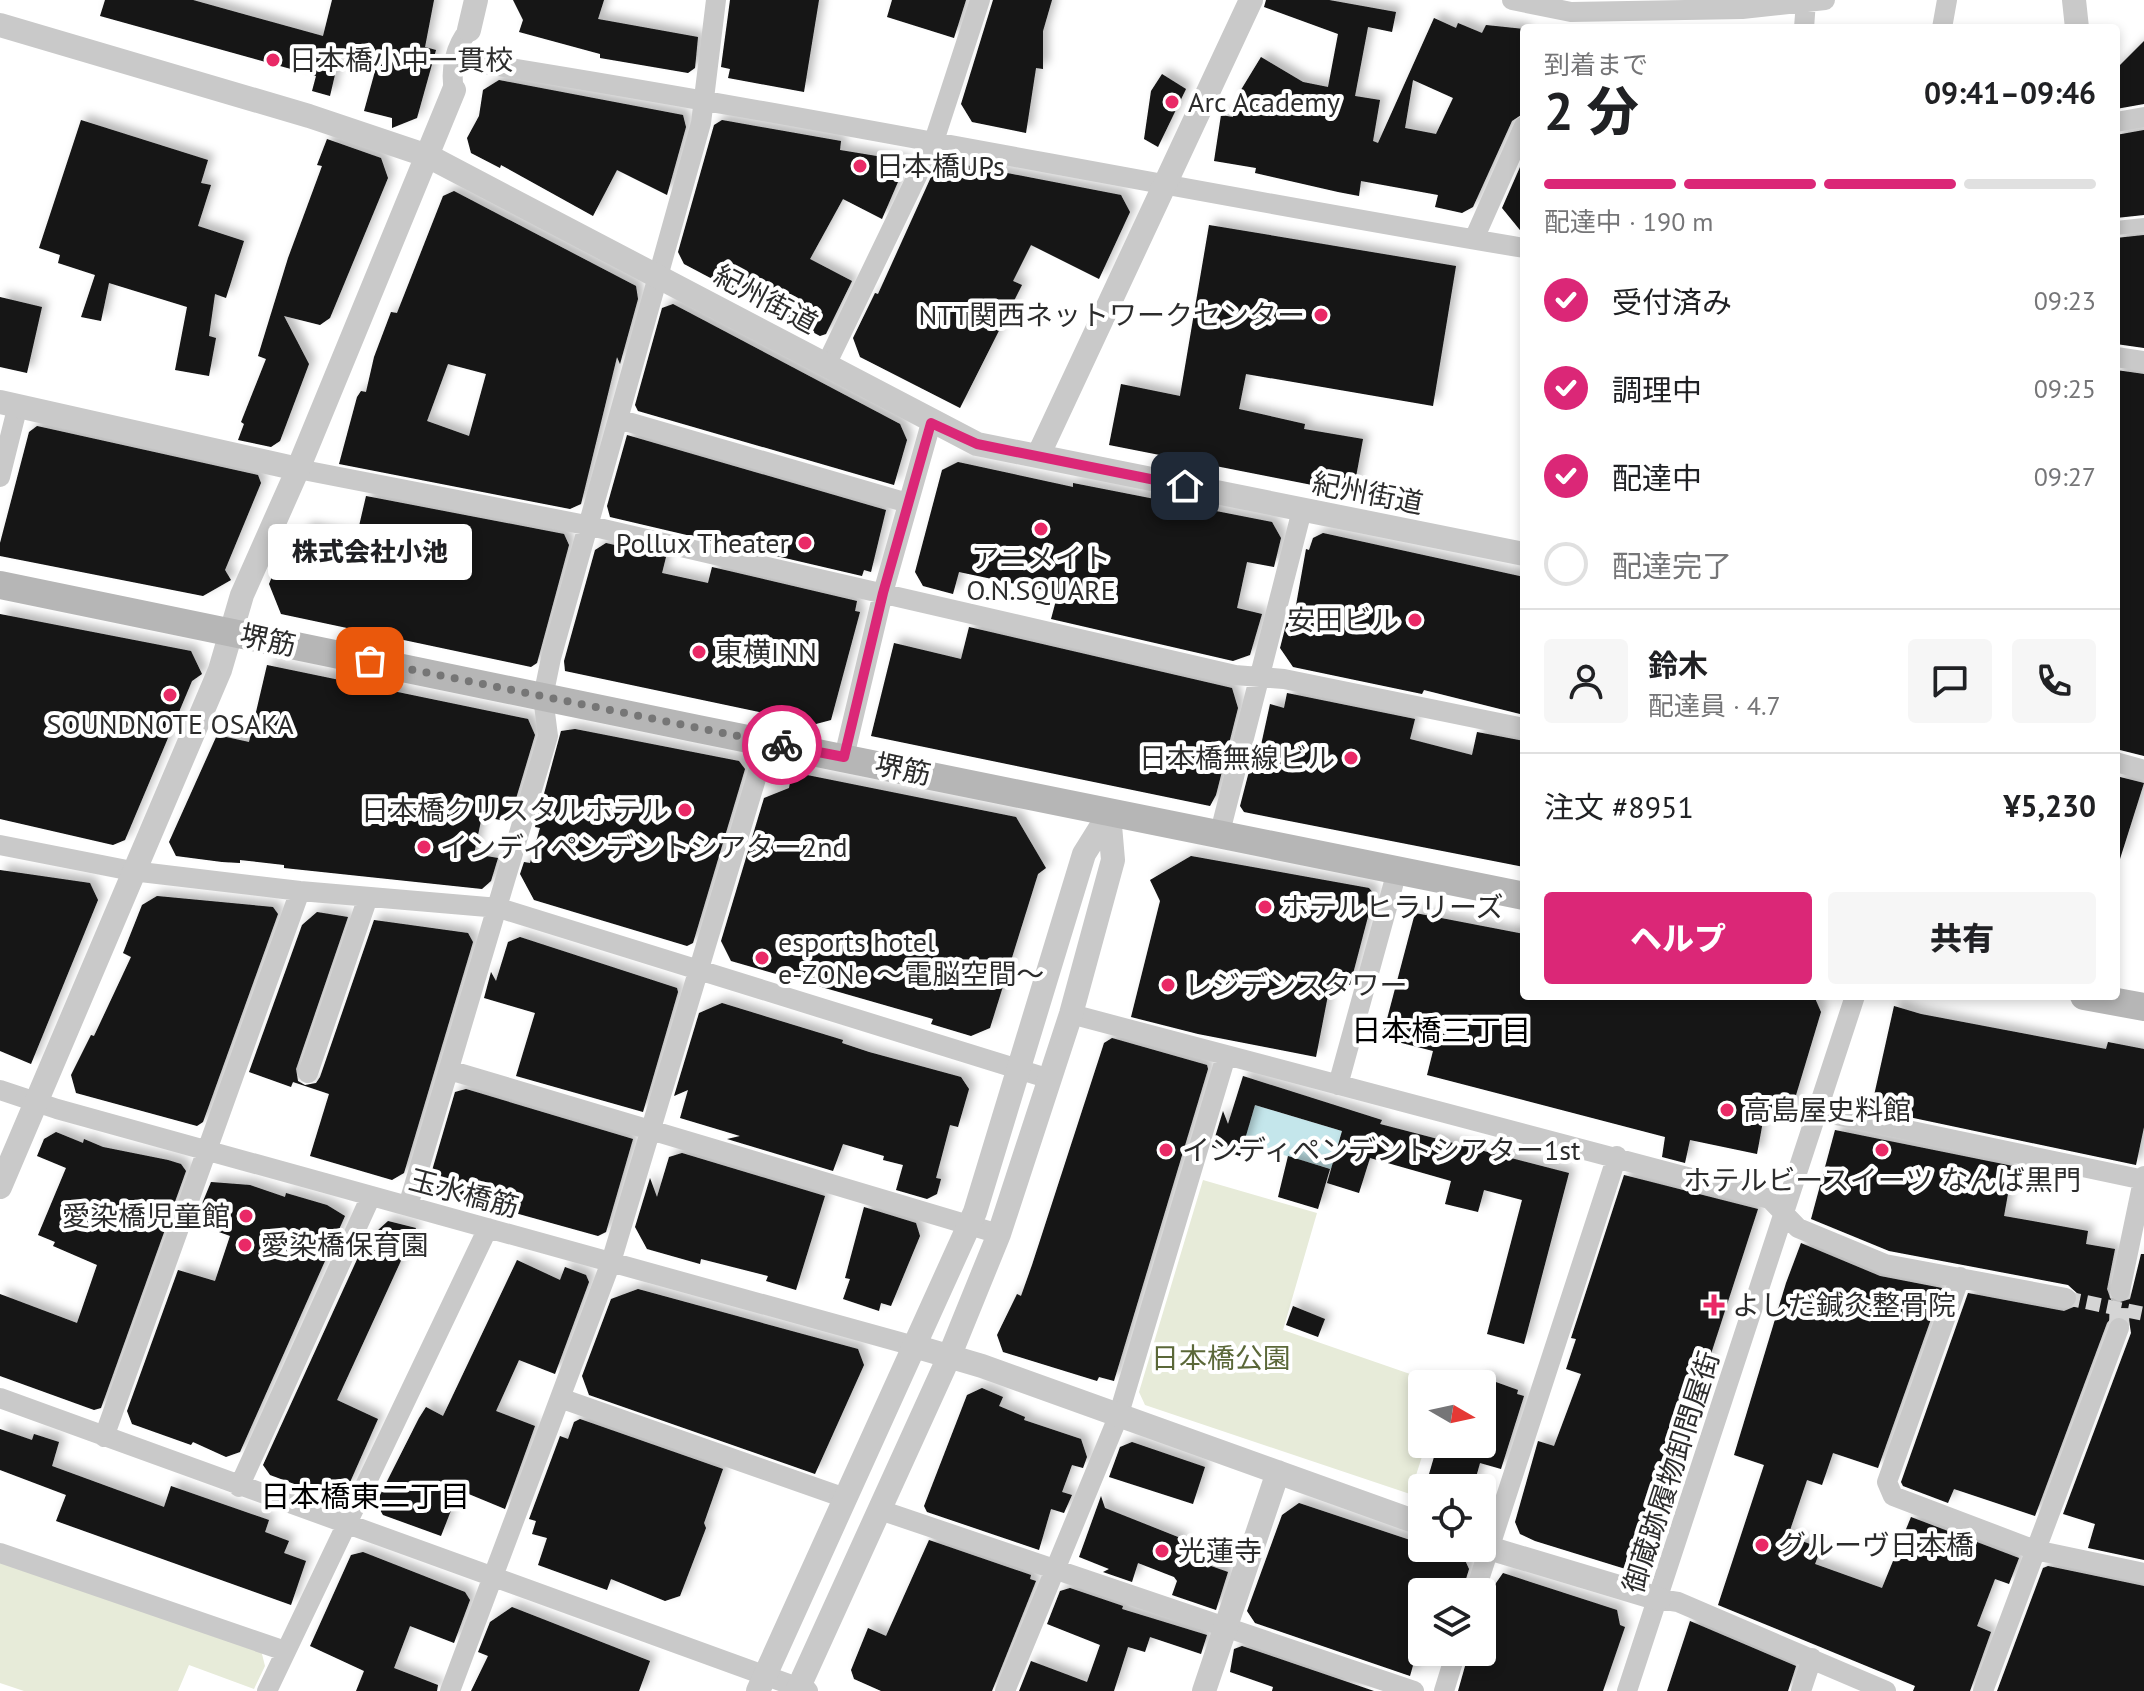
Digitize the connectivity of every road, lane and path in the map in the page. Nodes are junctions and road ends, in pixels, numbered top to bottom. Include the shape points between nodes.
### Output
1 (476, 0) edge
2 (716, 0) edge
3 (980, 0) edge
4 (1251, 0) edge
5 (1512, 0) edge
6 (1825, 0) edge
7 (1947, 0) edge
8 (2074, 0) edge
9 (1806, 1) edge
10 (1569, 20) edge
11 (1804, 24) edge
12 (1943, 24) edge
13 (2077, 24) edge
14 (0, 25) edge
15 (469, 30) junction
16 (467, 61) junction
17 (454, 90) junction
18 (705, 98) junction
19 (2144, 117) edge
20 (2120, 121) edge
21 (1520, 135) edge
22 (934, 141) junction
23 (428, 156) junction
24 (1164, 186) junction
25 (2144, 225) edge
26 (2120, 228) edge
27 (1474, 239) junction
28 (1520, 247) edge
29 (657, 276) junction
30 (2120, 358) edge
31 (2144, 361) edge
32 (826, 365) junction
33 (9, 404) edge
34 (618, 419) junction
35 (931, 423) junction
36 (1038, 456) junction
37 (298, 469) junction
38 (0, 477) edge
39 (908, 503) junction
40 (1302, 510) junction
41 (586, 525) junction
42 (1520, 553) edge
43 (0, 585) edge
44 (883, 593) junction
45 (232, 633) junction
46 (1260, 677) junction
47 (543, 697) junction
48 (1520, 727) edge
49 (767, 742) junction
50 (844, 757) junction
51 (2120, 763) edge
52 (2144, 770) edge
53 (1109, 814) junction
54 (1219, 836) junction
55 (0, 845) edge
56 (132, 871) junction
57 (1397, 871) junction
58 (300, 891) junction
59 (1520, 895) edge
60 (368, 897) junction
61 (499, 908) junction
62 (700, 973) junction
63 (1854, 1000) edge
64 (2106, 1000) edge
65 (2144, 1007) edge
66 (1071, 1014) junction
67 (1226, 1056) junction
68 (449, 1070) junction
69 (1019, 1071) junction
70 (308, 1073) dead end
71 (1050, 1079) junction
72 (1338, 1085) junction
73 (0, 1090) edge
74 (36, 1103) junction
75 (1817, 1111) junction
76 (652, 1132) junction
77 (208, 1151) junction
78 (1617, 1156) junction
79 (2144, 1179) edge
80 (0, 1187) edge
81 (371, 1196) junction
82 (408, 1206) junction
83 (1784, 1214) junction
84 (968, 1226) junction
85 (488, 1228) junction
86 (999, 1234) junction
87 (611, 1262) junction
88 (1960, 1277) junction
89 (2120, 1291) tunnel mouth
90 (2066, 1298) tunnel mouth
91 (2119, 1328) tunnel mouth
92 (914, 1346) junction
93 (949, 1357) junction
94 (0, 1398) edge
95 (560, 1398) junction
96 (1118, 1417) junction
97 (104, 1437) junction
98 (1278, 1472) junction
99 (239, 1487) junction
100 (845, 1498) junction
101 (880, 1510) junction
102 (1496, 1514) edge
103 (1408, 1519) edge
104 (344, 1526) junction
105 (2035, 1550) junction
106 (1496, 1551) edge
107 (0, 1553) edge
108 (1058, 1568) junction
109 (2144, 1573) edge
110 (492, 1579) junction
111 (1659, 1599) junction
112 (1226, 1625) junction
113 (285, 1651) junction
114 (1812, 1658) junction
115 (1452, 1666) edge
116 (762, 1682) edge
117 (801, 1690) edge
118 (267, 1691) edge
119 (450, 1691) edge
120 (1005, 1691) edge
121 (1204, 1691) edge
122 (1414, 1691) edge
123 (1444, 1691) edge
124 (1627, 1691) edge
125 (1801, 1691) edge
126 (1886, 1691) edge
127 (1983, 1691) edge

1 - 15 street
2 - 18 street
3 - 22 street
4 - 24 street
5 - 10 street
6 - 9 street
7 - 12 street
8 - 13 street
9 - 10 street
9 - 11 street
14 - 23 street, 紀州街道
15 - 16 street
15 - 17 street via 460,41 451,77
16 - 17 street
16 - 18 street
17 - 23 street
18 - 22 street
18 - 29 street
19 - 20 street
21 - 27 street
22 - 24 street
22 - 32 street
23 - 29 street, 紀州街道
23 - 37 street
24 - 27 street
24 - 36 street
25 - 26 street
27 - 28 street
29 - 32 street, 紀州街道
29 - 34 street
30 - 31 street
32 - 35 street, 紀州街道
33 - 37 street
33 - 38 street
34 - 39 street
34 - 41 street
35 - 36 street, 紀州街道 via 977,444
35 - 39 street
36 - 40 street, 紀州街道
37 - 41 street
37 - 45 street via 242,595
39 - 44 street
40 - 42 street, 紀州街道
40 - 46 street
41 - 44 street
41 - 47 street
43 - 45 main road, 堺筋
44 - 46 street
44 - 50 street
45 - 47 main road, 堺筋
45 - 56 street
46 - 48 street
46 - 54 street
47 - 49 main road, 堺筋
47 - 61 street via 548,736
49 - 50 main road, 堺筋
49 - 62 street
50 - 53 main road, 堺筋
51 - 52 street
53 - 54 main road, 堺筋
53 - 66 street via 1113,860
53 - 69 street via 1084,854
54 - 57 main road, 堺筋
55 - 56 street
56 - 58 street
56 - 74 street
57 - 59 main road, 堺筋
57 - 72 street
58 - 60 street
58 - 77 street
60 - 61 street
60 - 70 street
61 - 62 street
61 - 68 street
62 - 69 street
62 - 76 street
63 - 75 street, 御蔵跡履物卸問屋街
64 - 65 main road
66 - 67 street
66 - 71 street
67 - 72 street
67 - 96 street
68 - 76 street
68 - 82 street
69 - 71 street
69 - 84 street
71 - 86 street
72 - 78 street
73 - 74 street, 玉水橋筋
74 - 77 street, 玉水橋筋
74 - 80 street
75 - 79 street
75 - 83 street, 御蔵跡履物卸問屋街
76 - 84 street
76 - 87 street
77 - 81 street, 玉水橋筋
77 - 97 street
78 - 83 street via 1770,1199
78 - 102 street
79 - 89 street
81 - 82 street, 玉水橋筋
81 - 99 street
82 - 85 street, 玉水橋筋
83 - 88 street via 1798,1228 1885,1264
83 - 111 street, 御蔵跡履物卸問屋街
84 - 86 street
84 - 92 street
85 - 87 street, 玉水橋筋
85 - 104 street
86 - 93 street
87 - 92 street, 玉水橋筋
87 - 95 street
88 - 90 street
88 - 105 street via 1887,1482 1893,1496
91 - 105 street
92 - 93 street
92 - 100 street
93 - 96 street
93 - 101 street
94 - 97 street
95 - 100 street
95 - 110 street
96 - 98 street
96 - 108 street
97 - 99 street
98 - 103 street
98 - 112 street
99 - 104 street
100 - 116 street
101 - 108 street
101 - 117 street
104 - 110 street
104 - 113 street
105 - 109 street
105 - 127 street
106 - 111 street
107 - 113 street
108 - 112 street
108 - 120 street
110 - 116 street
110 - 119 street
111 - 114 street via 1678,1602
111 - 124 street, 御蔵跡履物卸問屋街
112 - 121 street
112 - 122 street
113 - 118 street
114 - 125 street
114 - 126 street
115 - 123 street
116 - 117 street

